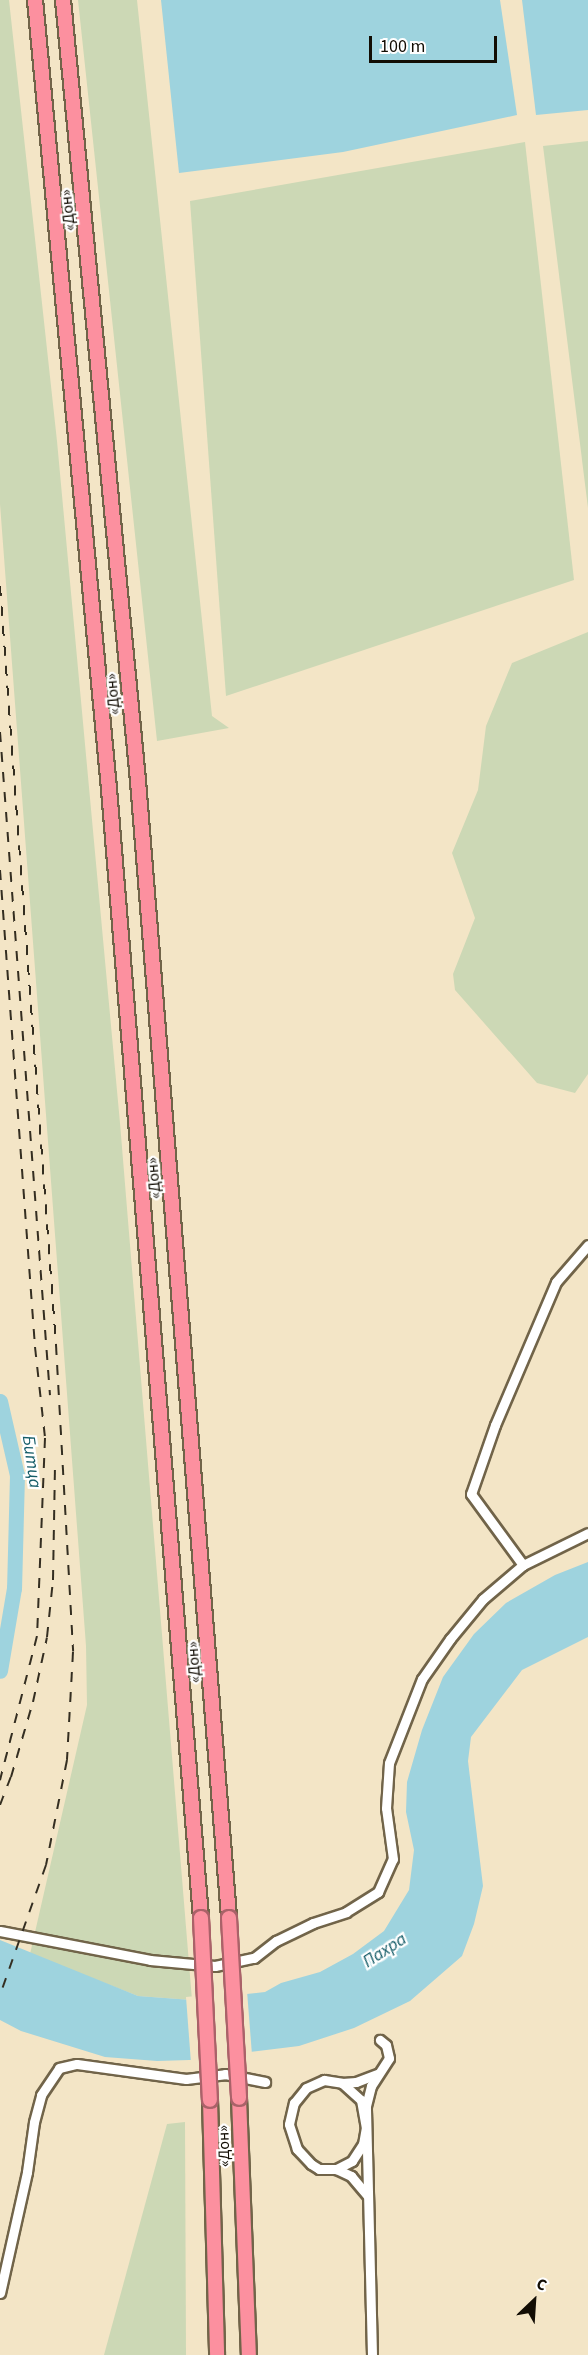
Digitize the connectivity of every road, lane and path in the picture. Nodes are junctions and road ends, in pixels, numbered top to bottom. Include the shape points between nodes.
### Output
1 (35, 0) edge
2 (63, 0) edge
3 (588, 1245) edge
4 (588, 1533) edge
5 (524, 1564) junction
6 (0, 1931) edge
7 (380, 2040) dead end
8 (377, 2074) junction
9 (265, 2082) dead end
10 (342, 2083) junction
11 (366, 2127) junction
12 (336, 2169) junction
13 (368, 2196) junction
14 (0, 2294) edge
15 (217, 2355) edge
16 (249, 2355) edge
17 (372, 2355) edge

1 - 15 highway, «Дон», bridge via 109,789 201,1918
2 - 16 highway, «Дон», bridge via 139,793 229,1918
3 - 5 street via 556,1282 495,1425 471,1494
4 - 5 street
5 - 6 street via 483,1599 422,1679 389,1763 386,1808 393,1859 378,1892 346,1912 276,1941 254,1958 215,1966 150,1960
7 - 8 street via 390,2058
8 - 10 street
8 - 11 street via 366,2106
9 - 14 street via 225,2074 186,2079 77,2064 59,2068 41,2095
10 - 11 street via 361,2100
10 - 12 street via 324,2080 306,2088 294,2103 289,2124 297,2149 311,2164 319,2169
11 - 12 street via 363,2144 352,2161
11 - 13 street
12 - 13 street via 351,2176
13 - 17 street

